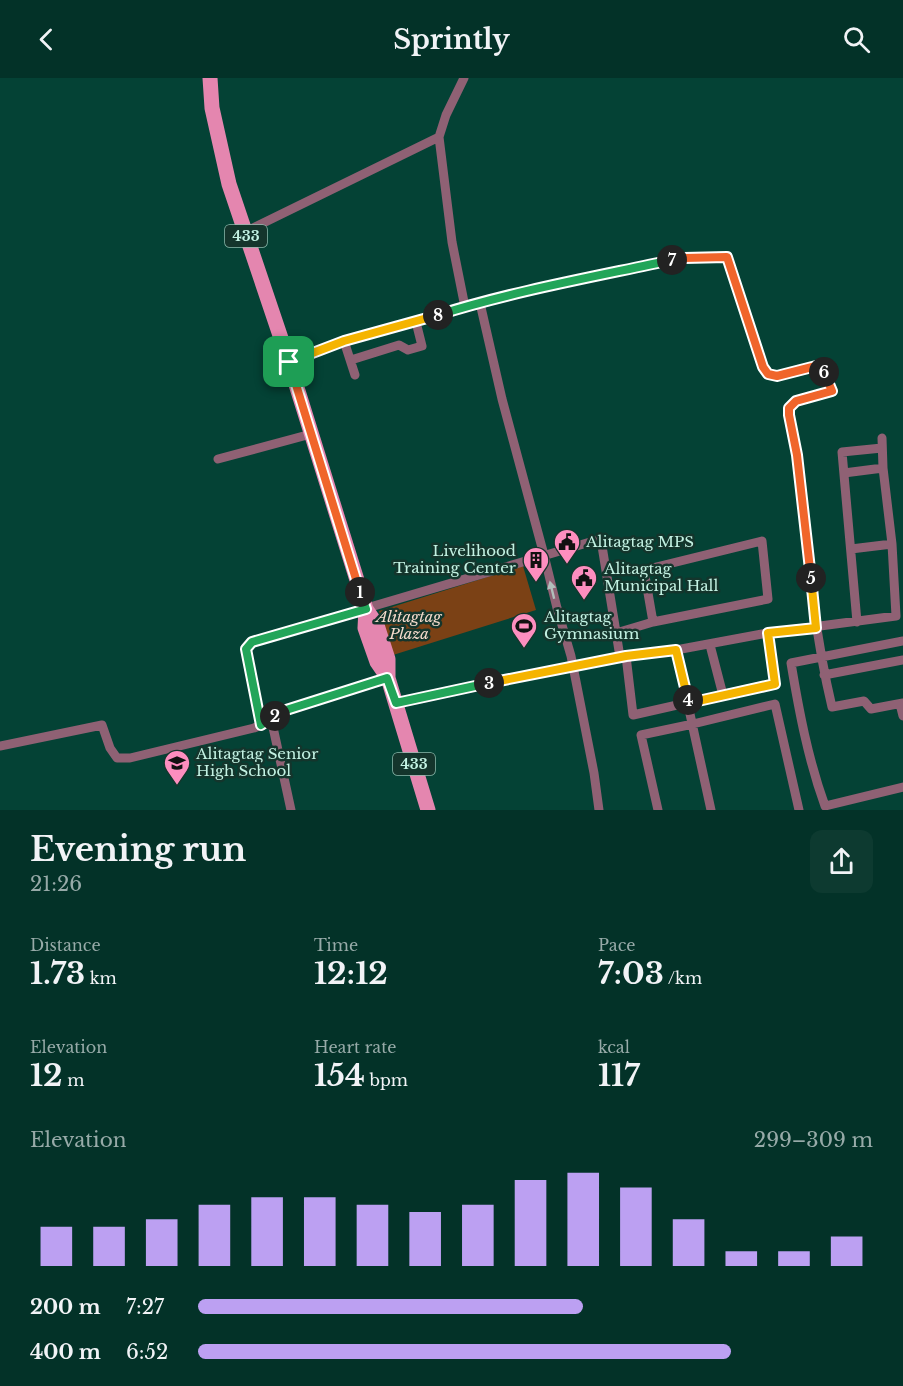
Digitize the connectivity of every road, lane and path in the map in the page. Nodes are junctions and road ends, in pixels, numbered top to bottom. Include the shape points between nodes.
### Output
1 (210, 78) edge
2 (464, 78) edge
3 (439, 137) junction
4 (245, 232) junction
5 (480, 303) junction
6 (465, 307) junction
7 (416, 322) junction
8 (344, 341) junction
9 (351, 360) junction
10 (289, 362) junction
11 (355, 375) dead end
12 (310, 434) junction
13 (218, 459) dead end
14 (883, 468) junction
15 (844, 472) junction
16 (892, 544) junction
17 (851, 549) junction
18 (544, 555) junction
19 (366, 609) junction
20 (653, 622) junction
21 (856, 622) junction
22 (816, 628) junction
23 (616, 633) junction
24 (768, 633) junction
25 (903, 641) edge
26 (710, 645) junction
27 (676, 650) junction
28 (623, 656) junction
29 (821, 656) junction
30 (903, 660) edge
31 (573, 666) junction
32 (824, 675) junction
33 (387, 678) junction
34 (723, 695) junction
35 (396, 703) junction
36 (689, 703) junction
37 (902, 703) edge
38 (903, 716) edge
39 (271, 718) junction
40 (693, 724) junction
41 (261, 725) junction
42 (0, 746) edge
43 (903, 787) edge
44 (291, 810) edge
45 (428, 810) edge
46 (599, 810) edge
47 (658, 810) edge
48 (711, 810) edge
49 (799, 810) edge

1 - 4 main road, 433 via 223,161
2 - 3 street
3 - 4 street
3 - 6 street via 452,242
4 - 10 main road, 433
5 - 6 street
5 - 18 street
5 - 22 street via 684,258 727,257 768,374 777,376 820,365 832,391 796,401 789,408
6 - 7 street
7 - 8 street
7 - 9 street via 422,346 408,350 399,345
8 - 9 street
8 - 10 street
9 - 11 street
10 - 12 main road, 433
12 - 13 street
12 - 19 main road, 433
14 - 15 street
14 - 15 street via 882,443 842,452
14 - 16 street
15 - 17 street
16 - 17 street
16 - 21 street via 896,615
17 - 21 street
18 - 19 street
18 - 23 street via 597,540 602,546
31 -> 18 street
19 - 33 main road, 433 via 365,628 376,662
19 - 41 street via 252,642 246,649
20 - 20 street via 644,570 762,541 768,599
20 - 23 street
21 - 22 street
22 - 24 street
22 - 29 street
23 - 28 street
24 - 26 street
24 - 34 street via 775,684
25 - 29 street
26 - 27 street
26 - 34 street
27 - 28 street
27 - 36 street
28 - 31 street
28 - 36 street via 633,715
29 - 32 street
29 - 43 street via 790,663 802,727 825,806
30 - 32 street
31 - 35 street
31 - 46 street
32 - 37 street via 832,707 864,701 871,709
33 - 35 main road, 433
33 - 39 street
34 - 36 street
35 - 45 main road, 433
36 - 40 street
37 - 38 street
39 - 41 street
39 - 44 street
40 - 47 street via 641,735
40 - 48 street
40 - 49 street via 776,704
41 - 42 street via 129,758 117,758 102,725

